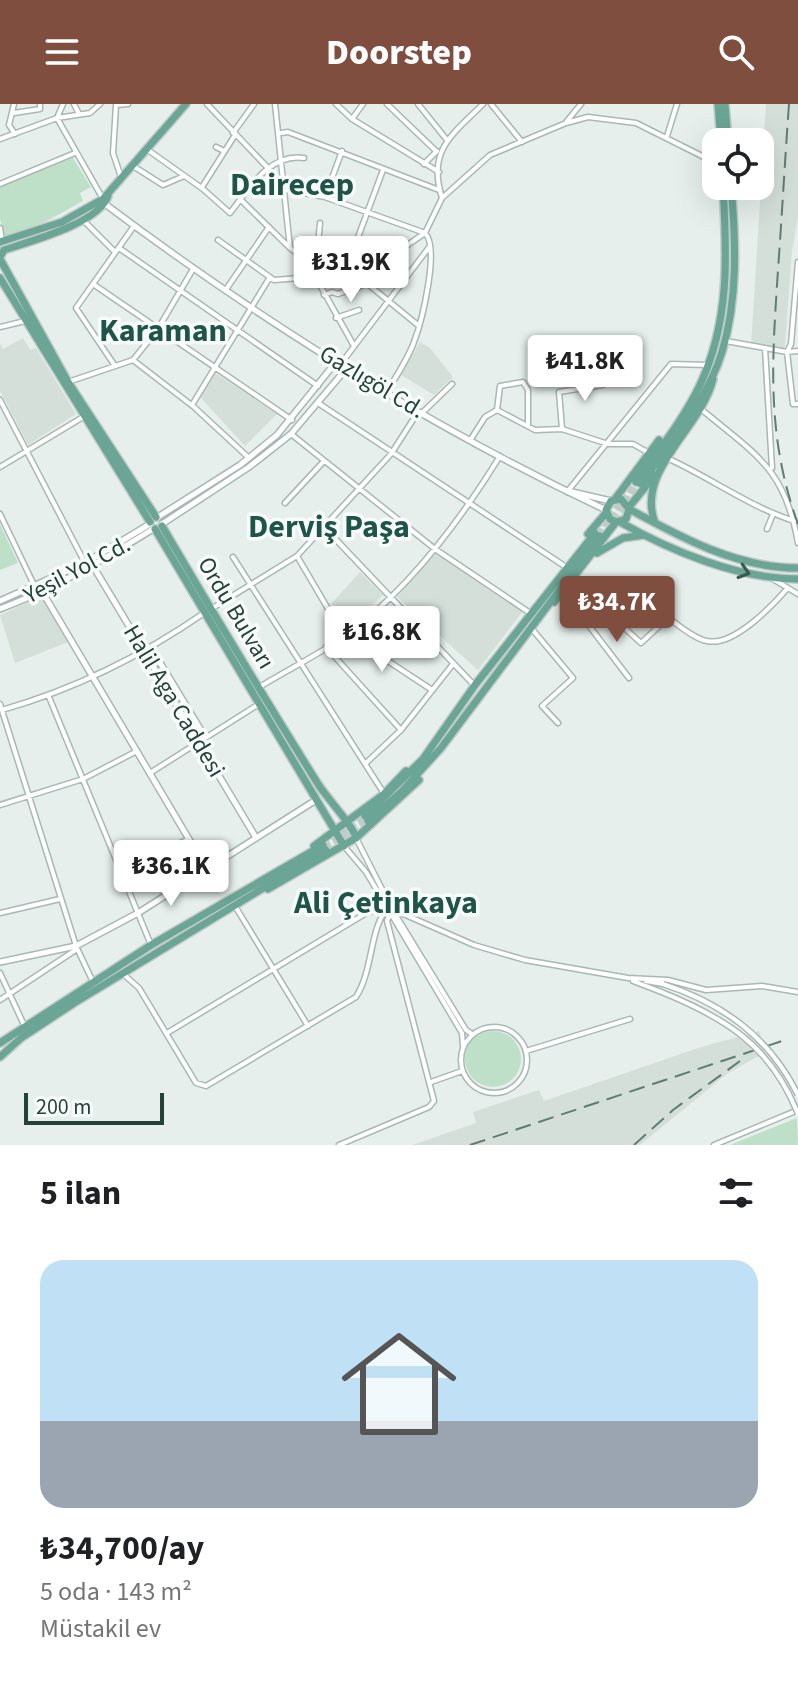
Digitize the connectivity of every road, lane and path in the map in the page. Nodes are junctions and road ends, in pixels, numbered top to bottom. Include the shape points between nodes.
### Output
1 (14, 104) edge
2 (40, 104) edge
3 (63, 104) edge
4 (74, 104) edge
5 (90, 104) edge
6 (100, 104) edge
7 (115, 104) edge
8 (128, 104) edge
9 (186, 104) edge
10 (207, 104) edge
11 (254, 104) edge
12 (275, 104) edge
13 (336, 104) edge
14 (363, 104) edge
15 (387, 104) edge
16 (418, 104) edge
17 (483, 104) edge
18 (491, 104) edge
19 (581, 104) edge
20 (677, 104) edge
21 (718, 104) edge
22 (725, 104) edge
23 (92, 111) junction
24 (14, 113) junction
25 (79, 114) junction
26 (57, 118) junction
27 (352, 119) junction
28 (566, 123) junction
29 (0, 125) edge
30 (9, 125) junction
31 (720, 128) edge
32 (727, 128) edge
33 (281, 133) junction
34 (15, 134) junction
35 (234, 134) junction
36 (666, 137) junction
37 (0, 139) edge
38 (447, 140) junction
39 (522, 142) junction
40 (441, 146) junction
41 (216, 147) dead end
42 (147, 150) junction
43 (224, 151) junction
44 (342, 151) junction
45 (436, 151) junction
46 (75, 153) junction
47 (702, 156) edge
48 (304, 158) dead end
49 (284, 160) junction
50 (424, 164) junction
51 (133, 166) junction
52 (267, 167) junction
53 (383, 170) junction
54 (439, 172) junction
55 (184, 176) junction
56 (123, 179) junction
57 (0, 184) edge
58 (202, 188) junction
59 (287, 190) junction
60 (439, 190) junction
61 (325, 197) junction
62 (442, 198) junction
63 (105, 200) junction
64 (241, 200) junction
65 (724, 200) edge
66 (731, 200) edge
67 (367, 211) junction
68 (83, 220) junction
69 (320, 223) dead end
70 (134, 226) junction
71 (269, 227) junction
72 (0, 228) edge
73 (425, 233) junction
74 (218, 240) dead end
75 (430, 246) junction
76 (354, 247) junction
77 (290, 248) junction
78 (1, 250) edge
79 (118, 250) junction
80 (387, 259) junction
81 (244, 261) junction
82 (798, 262) edge
83 (316, 265) junction
84 (309, 266) junction
85 (195, 267) junction
86 (270, 277) junction
87 (0, 278) edge
88 (369, 283) junction
89 (93, 284) junction
90 (227, 288) junction
91 (373, 288) junction
92 (181, 292) junction
93 (324, 295) junction
94 (386, 303) junction
95 (252, 306) junction
96 (359, 310) dead end
97 (336, 318) junction
98 (26, 320) junction
99 (419, 326) junction
100 (0, 327) edge
101 (158, 329) junction
102 (236, 329) junction
103 (724, 341) junction
104 (354, 346) junction
105 (765, 348) junction
106 (798, 351) edge
107 (787, 352) junction
108 (133, 360) junction
109 (718, 361) junction
110 (708, 365) junction
111 (115, 366) junction
112 (340, 366) junction
113 (213, 368) junction
114 (68, 382) junction
115 (452, 384) dead end
116 (603, 385) dead end
117 (318, 386) junction
118 (387, 392) junction
119 (0, 400) edge
120 (318, 403) junction
121 (798, 404) edge
122 (192, 405) junction
123 (701, 409) junction
124 (497, 410) junction
125 (421, 411) junction
126 (83, 417) junction
127 (292, 420) junction
128 (528, 426) junction
129 (562, 429) junction
130 (291, 434) junction
131 (471, 439) junction
132 (608, 444) junction
133 (28, 451) junction
134 (649, 453) junction
135 (391, 454) junction
136 (500, 456) junction
137 (249, 458) junction
138 (669, 459) junction
139 (324, 461) junction
140 (0, 467) edge
141 (772, 468) junction
142 (658, 471) junction
143 (637, 485) junction
144 (360, 491) junction
145 (567, 492) junction
146 (613, 500) junction
147 (285, 503) dead end
148 (468, 505) junction
149 (629, 508) junction
150 (606, 512) junction
151 (0, 514) edge
152 (773, 514) junction
153 (794, 521) junction
154 (618, 522) junction
155 (655, 523) junction
156 (156, 524) junction
157 (324, 527) junction
158 (767, 529) dead end
159 (600, 533) junction
160 (644, 535) junction
161 (798, 543) edge
162 (435, 549) junction
163 (297, 556) junction
164 (233, 557) dead end
165 (590, 560) junction
166 (85, 563) junction
167 (563, 565) junction
168 (93, 566) junction
169 (798, 568) edge
170 (771, 577) junction
171 (798, 579) edge
172 (573, 581) junction
173 (248, 583) junction
174 (35, 587) junction
175 (786, 590) junction
176 (43, 593) junction
177 (564, 593) junction
178 (798, 594) edge
179 (389, 598) junction
180 (0, 601) edge
181 (0, 609) edge
182 (208, 611) junction
183 (530, 613) junction
184 (531, 627) junction
185 (346, 635) junction
186 (326, 647) junction
187 (144, 650) junction
188 (299, 663) junction
189 (453, 664) junction
190 (93, 677) junction
191 (629, 678) dead end
192 (475, 685) junction
193 (258, 688) junction
194 (432, 691) junction
195 (49, 697) junction
196 (259, 704) junction
197 (1, 708) edge
198 (558, 723) dead end
199 (401, 730) junction
200 (435, 740) junction
201 (199, 742) junction
202 (137, 751) junction
203 (366, 763) junction
204 (150, 773) junction
205 (83, 779) junction
206 (384, 794) junction
207 (27, 797) junction
208 (319, 798) junction
209 (0, 805) edge
210 (365, 820) junction
211 (346, 825) junction
212 (336, 832) junction
213 (255, 836) junction
214 (356, 838) junction
215 (189, 839) junction
216 (344, 846) junction
217 (326, 847) junction
218 (206, 868) junction
219 (121, 870) junction
220 (60, 899) junction
221 (236, 905) junction
222 (389, 910) junction
223 (0, 913) edge
224 (138, 913) junction
225 (151, 945) junction
226 (77, 948) junction
227 (0, 962) edge
228 (273, 969) junction
229 (0, 973) edge
230 (122, 973) junction
231 (628, 978) junction
232 (93, 982) junction
233 (798, 992) edge
234 (7, 993) junction
235 (0, 1000) edge
236 (630, 1019) dead end
237 (25, 1026) junction
238 (308, 1026) junction
239 (166, 1034) junction
240 (472, 1034) junction
241 (0, 1043) edge
242 (463, 1046) junction
243 (526, 1051) junction
244 (0, 1057) edge
245 (462, 1071) junction
246 (430, 1083) junction
247 (798, 1095) edge
248 (798, 1112) edge
249 (339, 1145) edge
250 (714, 1145) edge

1 - 24 street
2 - 24 street via 40,109
3 - 26 street
4 - 25 street
5 - 23 street
6 - 23 street
7 - 8 street
7 - 56 street via 113,153
9 - 42 main road
10 - 35 street
11 - 35 street
12 - 33 street
13 - 27 street
14 - 27 street
15 - 45 street
16 - 38 street
17 - 38 street
18 - 39 street
19 - 28 street
20 - 36 street
21 - 31 main road
22 - 32 main road
23 - 25 street
24 - 30 street
25 - 26 street
26 - 34 street
26 - 46 street
27 - 50 street
28 - 36 street via 608,117
28 - 39 street
29 - 30 street
30 - 34 street
33 - 44 street
33 - 49 street
34 - 37 street
35 - 43 street
35 - 52 street
36 - 47 street
38 - 40 street
39 - 62 street via 490,155
40 - 45 street
40 - 54 street
41 - 43 street
42 - 51 main road
42 - 55 street
43 - 58 street
44 - 53 street
44 - 61 street
45 - 50 street
46 - 57 street
46 - 63 street
48 - 49 street
49 - 52 street
49 - 59 street
50 - 54 street
51 - 55 street via 163,185
51 - 56 main road
52 - 64 street
53 - 60 street
53 - 67 street
54 - 60 street
55 - 58 street
56 - 63 main road
58 - 64 street via 230,213
59 - 61 street
59 - 77 street
60 - 62 street
61 - 67 street
62 - 73 street
63 - 68 main road
63 - 70 street, Gazlıgöl Cd.
63 - 78 main road
64 - 71 street
65 - 110 main road via 727,280
66 - 103 main road via 734,278
67 - 73 street
67 - 76 street
68 - 78 main road
68 - 79 street
69 - 83 street
70 - 79 street
70 - 85 street, Gazlıgöl Cd.
71 - 77 street
71 - 81 street
72 - 78 street
73 - 75 street
73 - 80 street
74 - 81 street
75 - 94 street
75 - 99 street via 433,255
76 - 80 street
76 - 83 street via 339,248 339,263
76 - 88 street via 357,260 371,267
77 - 84 street
78 - 114 main road, Ordu Bulvarı
79 - 89 street
79 - 92 street
80 - 91 street
81 - 86 street
81 - 90 street
82 - 107 street
83 - 84 street
84 - 86 street via 300,278
84 - 93 street
85 - 90 street, Gazlıgöl Cd.
85 - 92 street
86 - 95 street
87 - 98 main road, Ordu Bulvarı
88 - 91 street
88 - 93 street
89 - 101 street
89 - 111 street via 76,308
90 - 95 street, Gazlıgöl Cd.
91 - 94 street
92 - 101 street
92 - 102 street
93 - 97 street
94 - 99 street
94 - 104 street
95 - 102 street
95 - 112 street, Gazlıgöl Cd.
96 - 97 street
97 - 104 street
98 - 100 street
98 - 126 main road, Ordu Bulvarı
99 - 118 street
101 - 108 street
101 - 113 street
102 - 113 street
102 - 117 street
103 - 105 street
103 - 109 main road
104 - 112 street
105 - 107 street
105 - 141 street
106 - 107 street
107 - 121 street via 791,397
108 - 111 street
108 - 122 street
109 - 123 main road
109 - 143 main road via 701,397
110 - 132 street via 671,364
110 - 134 main road via 679,416
110 - 143 main road via 688,407
111 - 114 street
112 - 117 street
112 - 118 street, Gazlıgöl Cd.
112 - 120 street
113 - 122 street
113 - 127 street
114 - 156 main road, Ordu Bulvarı
115 - 125 street
116 - 129 street via 559,392
117 - 127 street
118 - 125 street, Gazlıgöl Cd.
119 - 133 street
120 - 130 street
120 - 135 street
122 - 137 street
123 - 138 main road
123 - 141 street
124 - 128 street
124 - 128 street via 500,386 523,382 529,396
124 - 131 street via 485,417
125 - 131 street, Gazlıgöl Cd.
125 - 135 street
126 - 133 street
126 - 156 main road, Ordu Bulvarı
127 - 137 street
128 - 129 street
129 - 132 street
130 - 139 street
130 - 156 street
131 - 136 street, Gazlıgöl Cd.
132 - 134 street via 633,444
132 - 145 street
133 - 140 street
133 - 166 street
134 - 143 main road
135 - 144 street
135 - 148 street
136 - 145 street, Gazlıgöl Cd.
136 - 148 street
137 - 156 street
138 - 142 main road
138 - 152 street
139 - 144 street
139 - 147 street
141 - 153 street
142 - 143 main road
142 - 155 main road via 651,504
143 - 146 main road
143 - 149 main road
144 - 157 street
144 - 162 street
145 - 146 street, Gazlıgöl Cd.
145 - 150 street, Gazlıgöl Cd.
146 - 149 main road via 624,501
146 - 150 main road
148 - 162 street
148 - 167 street
149 - 154 main road via 628,516
149 - 155 main road
150 - 154 main road
150 - 159 main road
151 - 174 street
152 - 153 street
152 - 158 street
153 - 161 street
154 - 159 main road
154 - 160 main road
155 - 169 main road via 742,561
156 - 166 street, Yeşil Yol Cd.
156 - 168 street, Yeşil Yol Cd.
156 - 182 main road, Ordu Bulvarı
157 - 163 street
157 - 179 street
159 - 165 main road
159 - 167 main road
159 - 183 main road
159 - 184 main road
160 - 165 main road via 623,538
160 -> 170 main road via 736,570
162 - 179 street
162 - 183 street
163 - 173 street
163 - 185 street
164 - 173 street
165 - 172 main road
166 - 174 street, Yeşil Yol Cd.
167 - 183 main road
168 - 176 street, Yeşil Yol Cd.
168 - 187 street, Halil Aga Caddesi
170 - 171 main road
170 - 175 street
172 - 175 street via 641,643 668,618 707,642 718,640 748,627
172 - 177 main road
173 - 182 street
173 - 188 street
174 - 180 street, Yeşil Yol Cd.
175 - 178 street
176 - 181 street, Yeşil Yol Cd.
176 - 190 street
177 - 184 main road
177 - 191 street
179 - 185 street
179 - 189 street
182 - 187 street
182 - 193 main road, Ordu Bulvarı
182 - 196 main road, Ordu Bulvarı
183 - 192 main road
184 - 198 street via 573,678 542,706
184 - 210 main road via 429,769 401,800
185 - 186 street
185 - 194 street
186 - 188 street
186 - 199 street
187 - 190 street
187 - 201 street, Halil Aga Caddesi
188 - 193 street
188 - 203 street
189 - 192 street
189 - 194 street
190 - 195 street
190 - 202 street
192 - 200 main road
193 - 211 main road, Ordu Bulvarı
194 - 199 street
195 - 197 street
195 - 205 street
196 - 201 street
196 - 208 main road, Ordu Bulvarı
197 - 207 street
199 - 203 street
200 - 206 main road
200 - 210 main road
201 - 204 street
201 - 213 street, Halil Aga Caddesi
202 - 204 street
202 - 205 street
203 - 206 street
204 - 215 street
205 - 207 street
205 - 219 street
206 - 210 main road
207 - 209 street
207 - 220 street
208 - 212 main road, Ordu Bulvarı
208 - 213 street
210 - 211 main road
210 - 214 main road
211 - 212 main road
211 - 214 main road, Ordu Bulvarı
212 - 216 main road, Ordu Bulvarı
212 - 217 main road
213 - 218 street
214 - 216 main road
214 - 222 street
215 - 218 street
215 - 219 street
216 - 217 main road
216 - 222 street
217 - 221 main road
217 - 225 main road
218 - 224 street
219 - 224 street
220 - 223 street
220 - 226 street
221 - 228 street
221 - 230 main road
222 - 228 street via 368,912
222 - 231 street via 499,954
222 - 238 street via 379,923 356,997
222 - 240 street
222 - 242 street via 462,1033
222 - 246 street via 387,921
224 - 225 street
224 - 226 street
225 - 232 main road
226 - 227 street
226 - 232 street
226 - 234 street
228 - 238 street
228 - 239 street
229 - 234 street
230 - 239 street via 139,988
230 - 244 main road via 42,1023
231 - 233 street via 668,980 706,990 762,986
231 - 247 street, bridge via 712,1002 777,1058
231 - 248 street, bridge via 706,1010 746,1038 776,1072
232 - 237 main road
234 - 235 street
234 - 237 street
236 - 243 street
237 - 241 main road
238 - 239 street via 206,1086 196,1083
240 - 242 street
240 - 243 street via 503,1027 514,1032
242 - 245 street
243 - 245 street via 525,1073 498,1093 477,1088
245 - 246 street
246 - 249 street via 434,1101 429,1107
248 - 250 street

